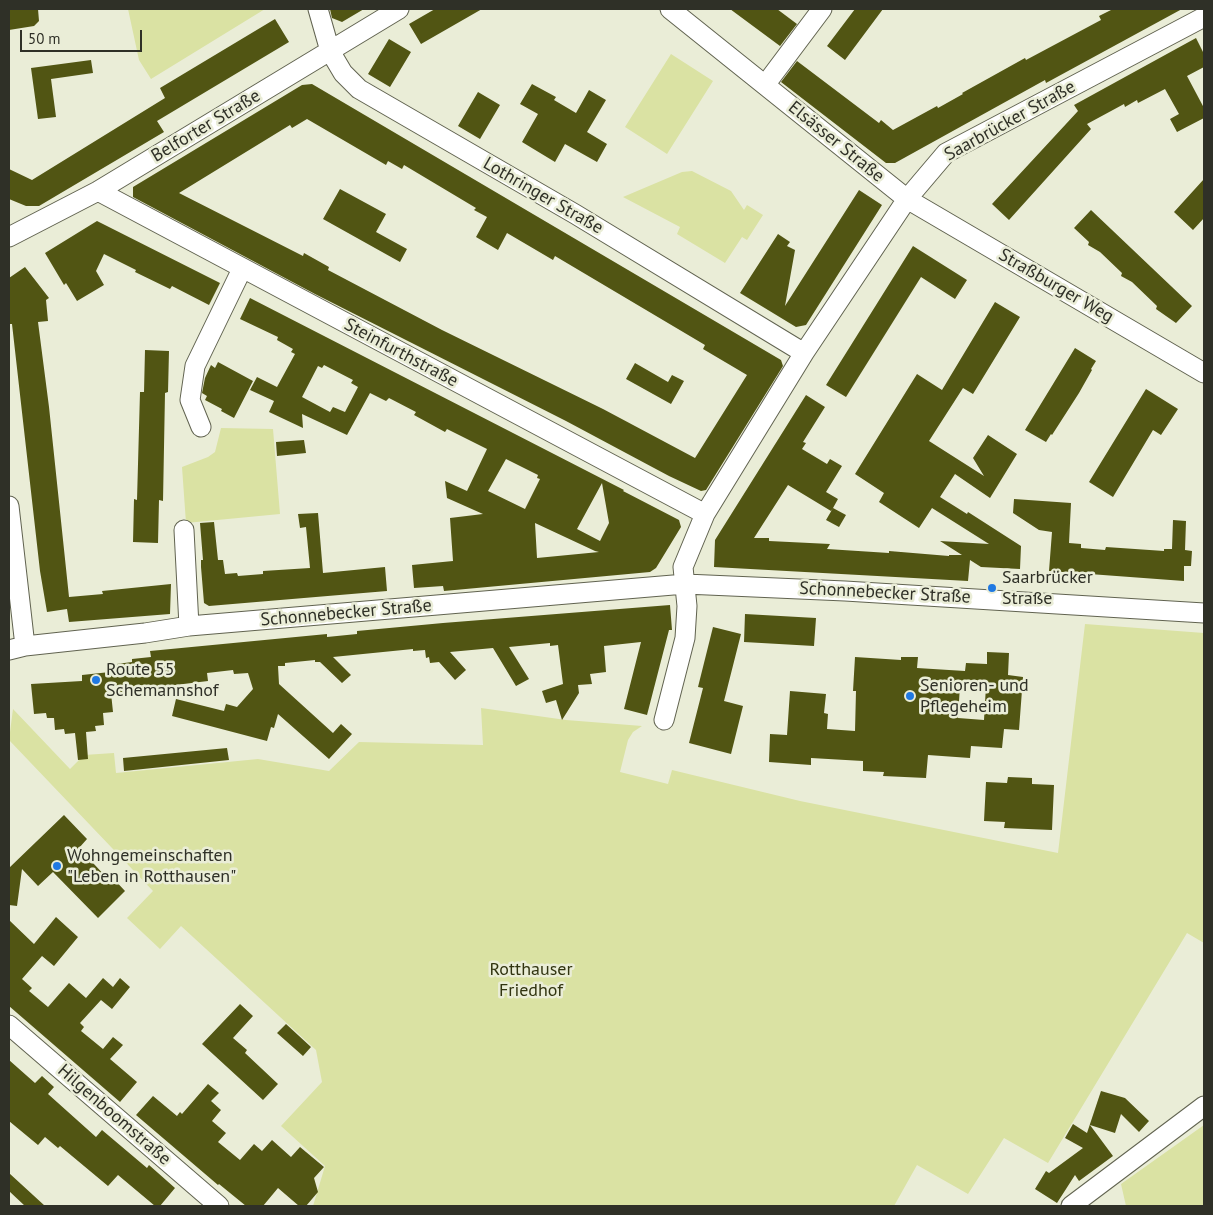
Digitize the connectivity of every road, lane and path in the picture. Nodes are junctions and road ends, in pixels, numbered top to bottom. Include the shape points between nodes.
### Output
1 (318, 9) edge
2 (399, 9) edge
3 (670, 9) edge
4 (822, 9) edge
5 (1204, 17) edge
6 (330, 52) junction
7 (765, 86) junction
8 (98, 191) junction
9 (908, 199) junction
10 (9, 237) edge
11 (242, 268) junction
12 (804, 353) junction
13 (1204, 373) edge
14 (201, 426) dead end
15 (9, 506) edge
16 (704, 514) junction
17 (184, 530) dead end
18 (685, 584) junction
19 (1204, 613) edge
20 (189, 626) junction
21 (17, 648) edge
22 (664, 720) dead end
23 (9, 1025) edge
24 (1204, 1106) edge
25 (219, 1206) edge
26 (1071, 1206) edge

1 - 6 street, Lothringer Straße
2 - 6 street, Belforter Straße
3 - 7 street, Elsässer Straße
4 - 7 street
5 - 9 street, Saarbrücker Straße via 946,153
6 - 8 street, Belforter Straße
6 - 12 street, Lothringer Straße via 343,73 359,89 575,214
7 - 9 street, Elsässer Straße
8 - 10 street, Belforter Straße
8 - 11 street, Steinfurthstraße
9 - 12 street, Saarbrücker Straße
9 - 13 street, Straßburger Weg
11 - 14 street via 195,366 190,400
11 - 16 street, Steinfurthstraße
12 - 16 street, Saarbrücker Straße
15 - 21 street
16 - 18 street, Saarbrücker Straße via 683,567
17 - 20 street
18 - 19 street, Schonnebecker Straße
18 - 20 street, Schonnebecker Straße
18 - 22 street via 685,638
20 - 21 street, Schonnebecker Straße
23 - 25 street, Hilgenboomstraße
24 - 26 street

